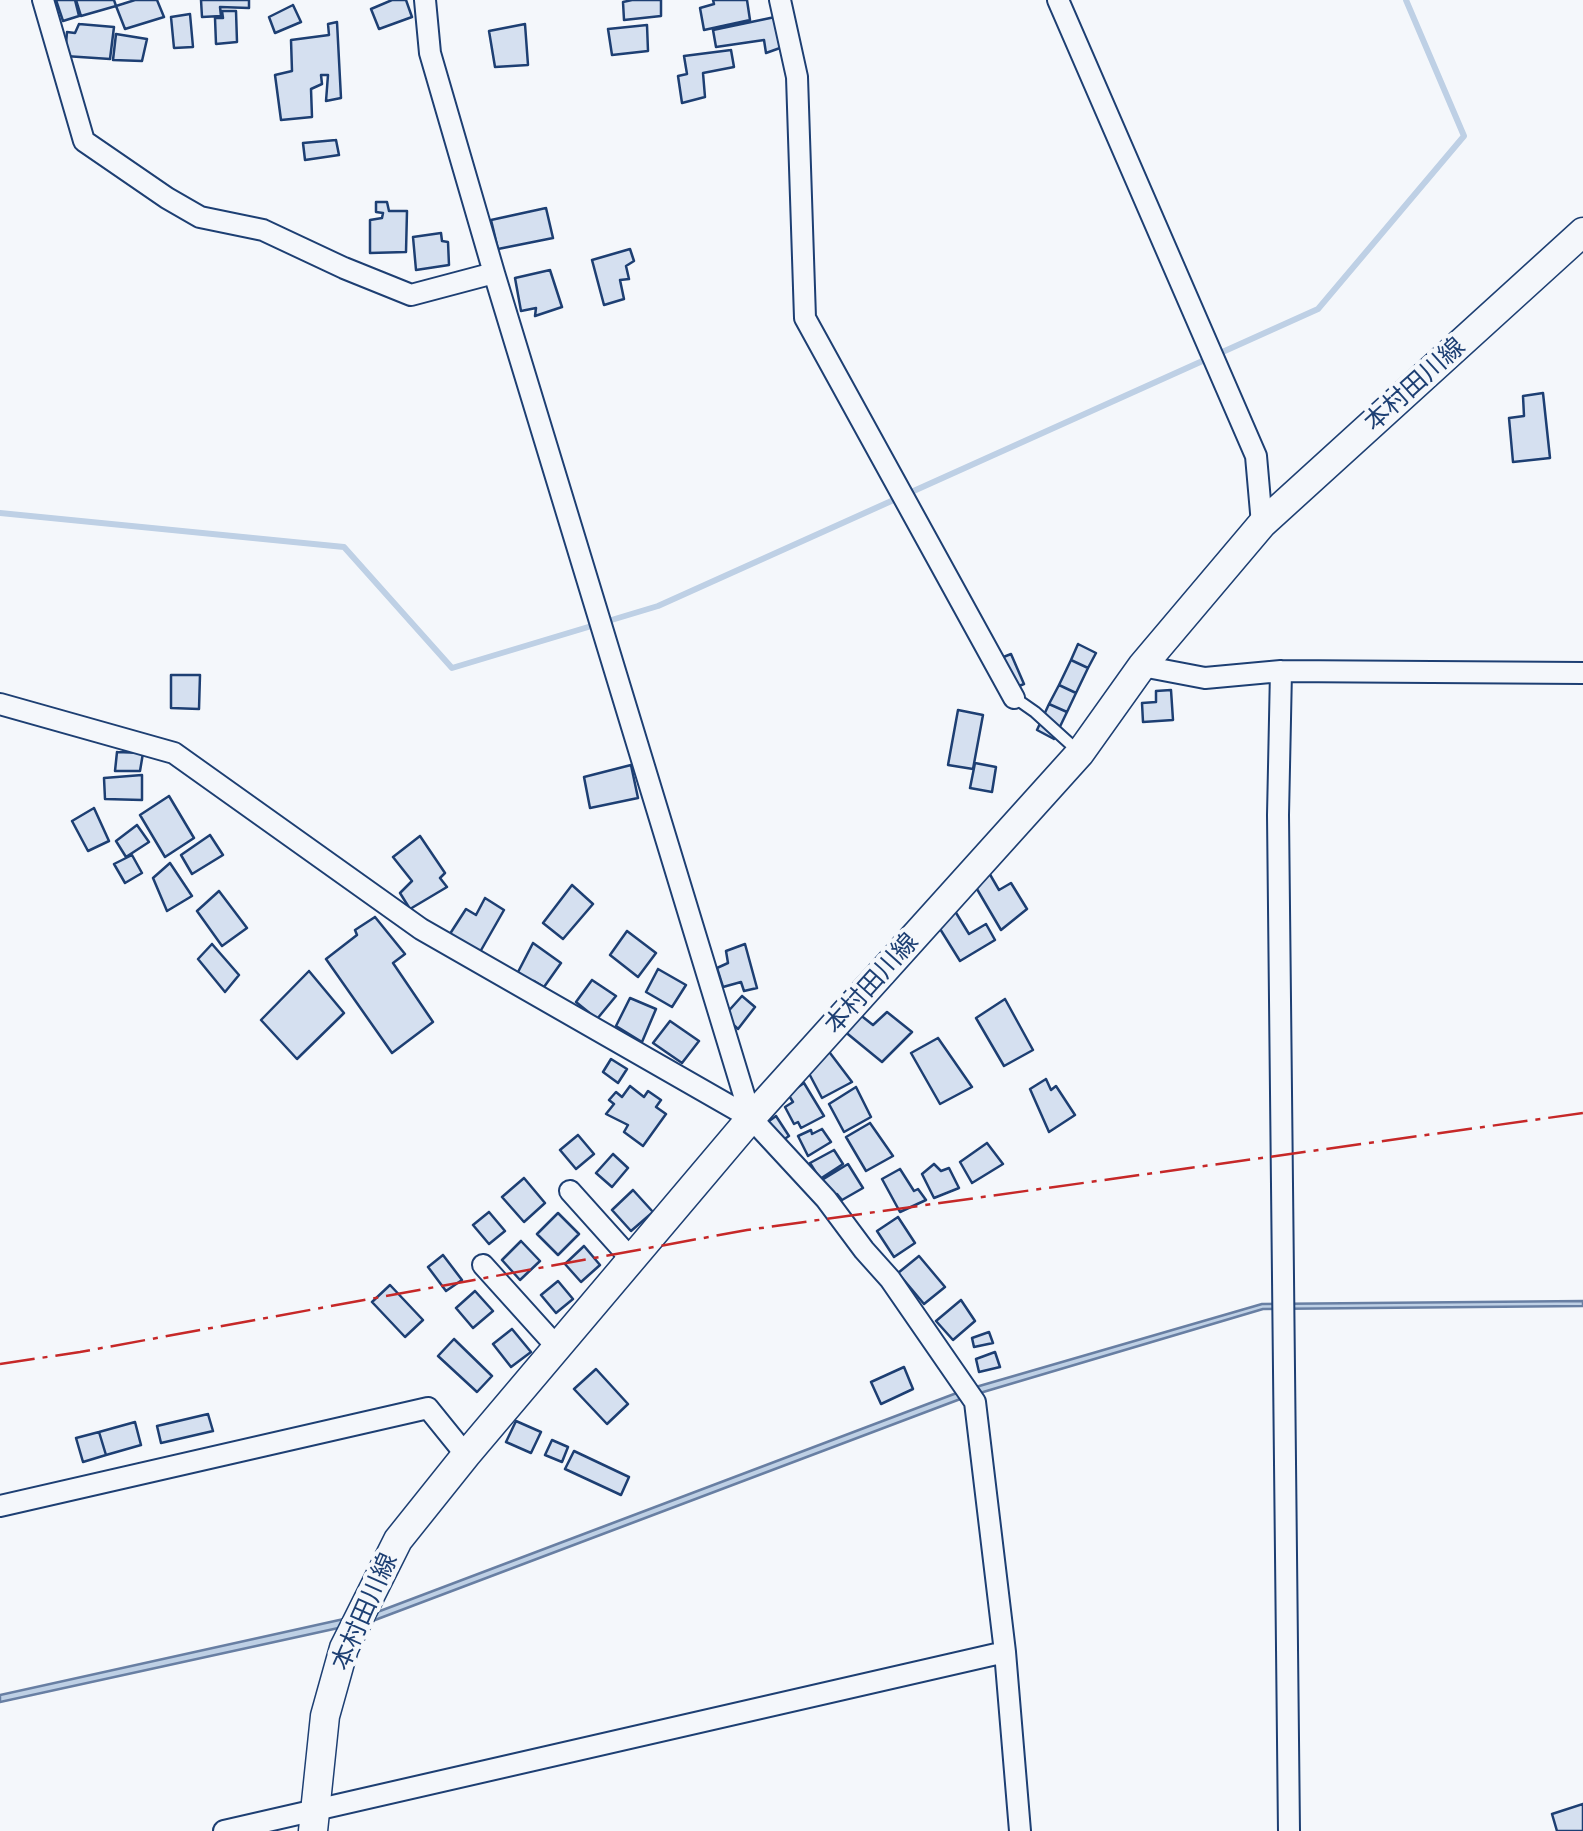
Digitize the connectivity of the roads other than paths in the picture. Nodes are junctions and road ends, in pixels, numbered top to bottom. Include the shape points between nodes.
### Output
1 (43, 0) edge
2 (425, 0) edge
3 (780, 0) edge
4 (1058, 0) edge
5 (1583, 232) edge
6 (494, 273) junction
7 (1262, 524) junction
8 (1142, 666) junction
9 (1281, 671) junction
10 (1583, 673) edge
11 (1014, 698) joint
12 (0, 704) edge
13 (1080, 752) junction
14 (751, 1118) junction
15 (570, 1192) dead end
16 (631, 1259) junction
17 (483, 1265) dead end
18 (557, 1347) junction
19 (466, 1455) junction
20 (0, 1506) edge
21 (1005, 1652) junction
22 (313, 1820) edge
23 (224, 1831) edge
24 (1020, 1831) edge
25 (1289, 1831) edge

1 - 6 street via 84,141 167,198 200,217 263,230 411,295
2 - 6 street via 430,53
3 - 11 street via 797,77 806,318
4 - 7 street via 1256,456
5 - 7 main road, 本村田川線
6 - 14 street
7 - 8 main road, 本村田川線
8 - 9 street via 1205,678
8 - 13 main road, 本村田川線
9 - 10 street
9 - 25 street
11 - 13 lane
12 - 14 street via 174,753 420,929
13 - 14 main road, 本村田川線
14 - 16 main road, 本村田川線
14 - 21 street via 890,1279 975,1402
15 - 16 street
16 - 18 main road, 本村田川線
17 - 18 street
18 - 19 main road, 本村田川線
19 - 20 street via 428,1408
19 - 22 main road, 本村田川線 via 398,1540 344,1648 325,1716
21 - 22 street
21 - 24 street
22 - 23 street

